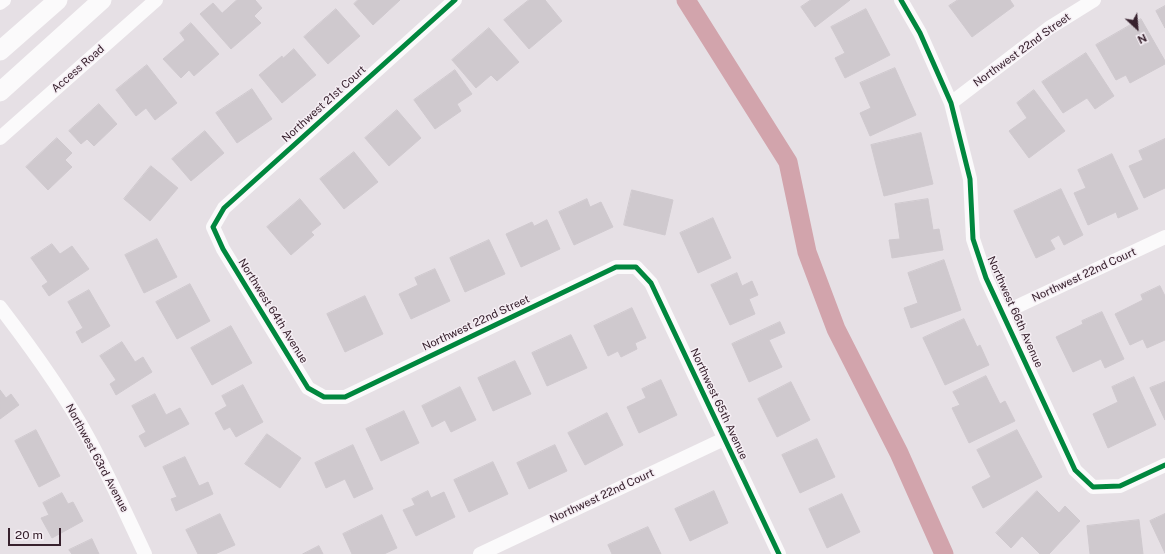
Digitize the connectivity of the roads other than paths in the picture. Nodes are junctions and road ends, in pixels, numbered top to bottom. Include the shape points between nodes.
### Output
1 (4, 0) edge
2 (58, 0) edge
3 (102, 0) edge
4 (156, 0) edge
5 (455, 0) edge
6 (901, 0) edge
7 (1094, 0) edge
8 (0, 3) edge
9 (0, 51) edge
10 (0, 92) edge
11 (952, 103) junction
12 (0, 138) edge
13 (213, 227) joint
14 (1165, 237) edge
15 (636, 267) joint
16 (0, 307) edge
17 (1003, 313) junction
18 (324, 397) joint
19 (724, 439) junction
20 (1165, 465) edge
21 (145, 554) edge
22 (480, 554) edge
23 (779, 554) edge

1 - 8 street
2 - 9 main road
3 - 10 main road
4 - 12 street, Access Road
5 - 13 street, Northwest 21st Court via 224,208
6 - 11 street, Northwest 66th Avenue via 920,32
7 - 11 street, Northwest 22nd Street via 1049,28
11 - 17 street, Northwest 66th Avenue via 970,179 973,239 986,278
13 - 18 street, Northwest 64th Avenue via 223,249 308,388
14 - 17 street, Northwest 22nd Court
15 - 18 street, Northwest 22nd Street via 616,267 345,397
15 - 19 street, Northwest 65th Avenue via 651,283
16 - 21 street, Northwest 63rd Avenue via 31,348 90,441
17 - 20 street, Northwest 66th Avenue via 1075,470 1093,487 1120,486
19 - 22 street, Northwest 22nd Court
19 - 23 street, Northwest 65th Avenue

